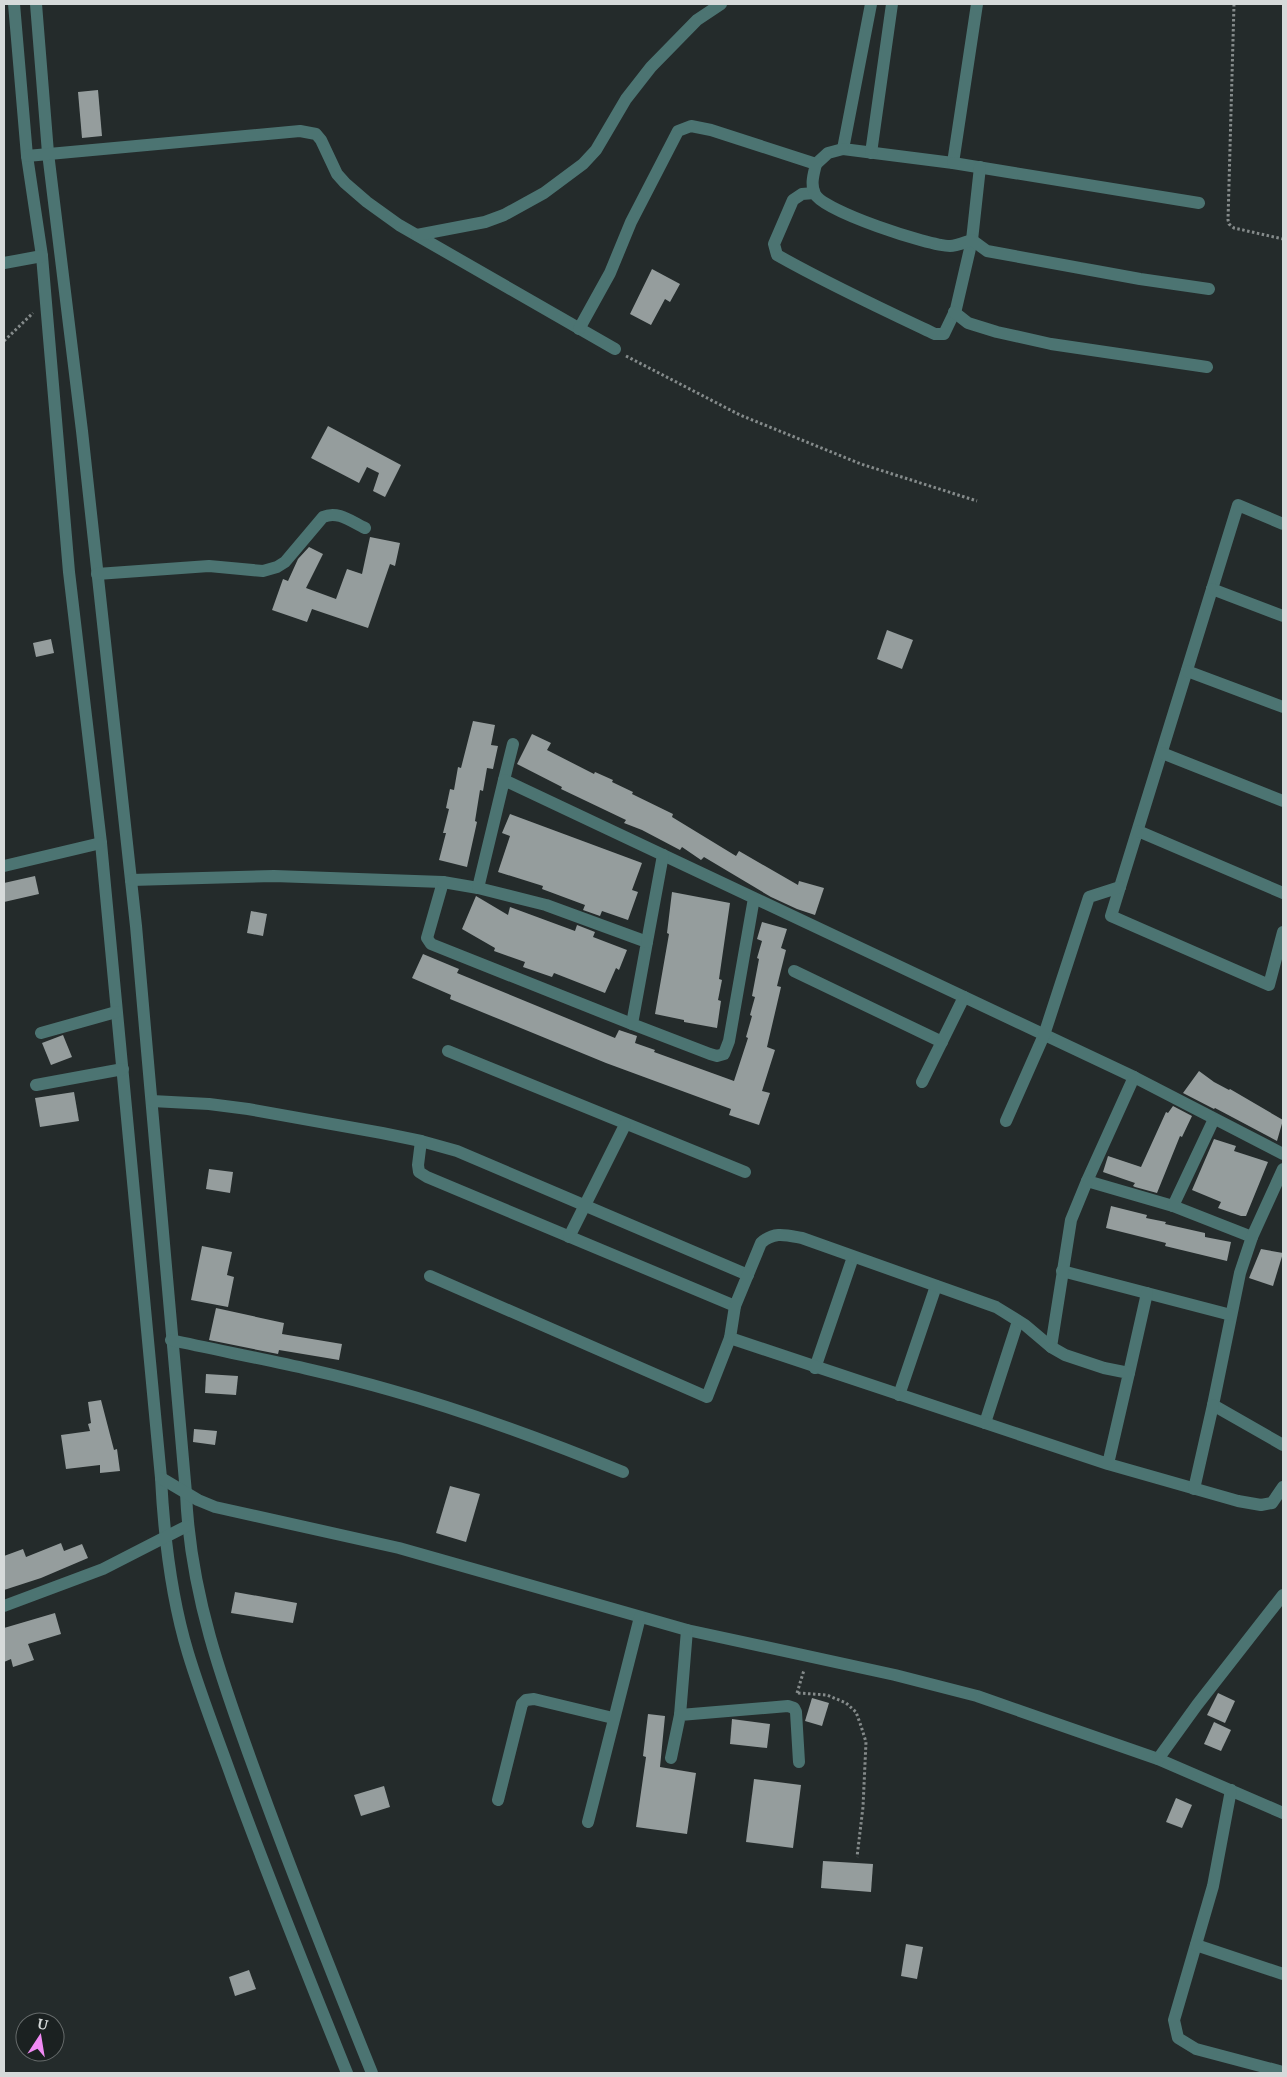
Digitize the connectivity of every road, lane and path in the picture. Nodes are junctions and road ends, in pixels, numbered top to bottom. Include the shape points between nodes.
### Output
1 (14, 4) edge
2 (36, 4) edge
3 (721, 4) edge
4 (871, 4) edge
5 (892, 4) edge
6 (977, 4) edge
7 (1234, 4) edge
8 (843, 149) junction
9 (871, 152) junction
10 (48, 153) junction
11 (28, 156) junction
12 (953, 163) junction
13 (816, 164) junction
14 (980, 167) junction
15 (814, 193) junction
16 (1200, 204) dead end
17 (417, 235) junction
18 (1283, 239) edge
19 (972, 240) junction
20 (42, 256) junction
21 (4, 263) edge
22 (1209, 289) dead end
23 (46, 300) junction
24 (954, 312) junction
25 (580, 329) junction
26 (4, 342) edge
27 (615, 349) joint
28 (1207, 367) dead end
29 (977, 501) dead end
30 (1283, 524) edge
31 (365, 528) dead end
32 (97, 574) junction
33 (1212, 589) junction
34 (1283, 616) edge
35 (1187, 670) junction
36 (1283, 707) edge
37 (513, 744) dead end
38 (1162, 752) junction
39 (504, 780) junction
40 (1283, 800) edge
41 (1138, 831) junction
42 (101, 843) junction
43 (663, 856) junction
44 (4, 866) edge
45 (131, 880) junction
46 (444, 882) junction
47 (1120, 887) junction
48 (478, 888) junction
49 (1283, 893) edge
50 (754, 898) junction
51 (1283, 932) edge
52 (646, 942) junction
53 (794, 972) dead end
54 (964, 997) junction
55 (116, 1012) junction
56 (632, 1024) junction
57 (42, 1033) dead end
58 (1044, 1035) junction
59 (942, 1042) junction
60 (448, 1052) dead end
61 (123, 1069) junction
62 (1134, 1077) junction
63 (922, 1082) dead end
64 (36, 1085) dead end
65 (152, 1102) junction
66 (1214, 1119) junction
67 (1006, 1120) dead end
68 (625, 1125) junction
69 (421, 1141) junction
70 (1283, 1154) edge
71 (1283, 1169) edge
72 (745, 1172) dead end
73 (1087, 1181) junction
74 (585, 1206) junction
75 (1173, 1206) junction
76 (569, 1237) junction
77 (1252, 1237) junction
78 (853, 1257) junction
79 (1062, 1271) junction
80 (748, 1275) junction
81 (430, 1276) dead end
82 (936, 1286) junction
83 (1147, 1293) junction
84 (735, 1306) junction
85 (1231, 1315) junction
86 (1018, 1321) junction
87 (730, 1338) junction
88 (171, 1340) junction
89 (1051, 1347) junction
90 (815, 1368) junction
91 (1129, 1373) junction
92 (899, 1395) junction
93 (1212, 1405) junction
94 (985, 1422) junction
95 (1283, 1445) edge
96 (1108, 1464) junction
97 (623, 1472) dead end
98 (161, 1478) junction
99 (1194, 1488) junction
100 (1283, 1488) edge
101 (186, 1493) junction
102 (187, 1526) junction
103 (166, 1537) junction
104 (1283, 1595) edge
105 (4, 1606) edge
106 (640, 1617) junction
107 (687, 1630) junction
108 (809, 1656) junction
109 (797, 1693) junction
110 (794, 1708) junction
111 (680, 1715) junction
112 (613, 1718) junction
113 (671, 1758) dead end
114 (1158, 1760) junction
115 (799, 1762) dead end
116 (1231, 1790) junction
117 (498, 1800) dead end
118 (1283, 1813) edge
119 (588, 1822) dead end
120 (857, 1857) dead end
121 (1196, 1945) junction
122 (1283, 1974) edge
123 (1283, 2072) edge
124 (347, 2073) edge
125 (372, 2073) edge

1 - 11 street
2 - 10 street
3 - 17 street via 697,20 651,67 626,99 596,150 544,194 485,222
4 - 8 street
5 - 9 street
6 - 12 street
7 - 18 path via 1228,220 1234,228
8 - 9 street
8 - 13 street via 828,153
9 - 12 street
10 - 11 street
10 - 17 street via 310,132 321,140 337,174 345,183 367,202
10 - 32 street
11 - 20 street
12 - 14 street
13 - 15 street via 812,184
13 - 25 street via 711,130 691,126 678,131
14 - 16 street
14 - 19 street
15 - 19 street via 818,199 847,215 914,238 950,246
15 - 24 street via 802,194 793,200 774,244 776,255 816,278 936,334 944,334
17 - 25 street
19 - 22 street via 986,252
19 - 24 street
20 - 21 street
20 - 23 street
23 - 26 path
23 - 42 street via 69,572
24 - 28 street via 968,323 1051,344
25 - 27 street
27 - 29 path via 740,415 861,464
30 - 33 street via 1238,505
31 - 32 street via 336,514 323,516 284,562 263,571 209,566
32 - 45 street
33 - 34 street
33 - 35 street
35 - 36 street
35 - 38 street
37 - 39 street
38 - 40 street
38 - 41 street
39 - 43 street
39 - 48 street
41 - 47 street
41 - 49 street
42 - 44 street
42 - 55 street
43 - 50 street
43 - 52 street
45 - 46 street via 274,876
45 - 65 street
46 - 48 street
46 - 56 street via 427,938 431,944
47 - 51 street via 1111,916 1269,985
47 - 58 street via 1089,896
48 - 52 street via 546,905
50 - 54 street
50 - 56 street via 724,1054 710,1054
52 - 56 street
53 - 59 street
54 - 58 street
54 - 59 street
55 - 57 street
55 - 61 street
58 - 62 street
58 - 67 street
59 - 63 street
60 - 68 street
61 - 64 street
61 - 98 street
62 - 66 street
62 - 73 street
65 - 69 street via 248,1109
65 - 88 street
66 - 70 street
66 - 75 street
68 - 72 street
68 - 74 street
69 - 74 street via 457,1151
69 - 76 street via 418,1165 420,1172 427,1177
71 - 77 street
73 - 75 street
73 - 79 street via 1071,1220
74 - 76 street
74 - 80 street
75 - 77 street
76 - 84 street
77 - 85 street
78 - 80 street via 802,1238 780,1234 761,1243
78 - 82 street
78 - 90 street
79 - 83 street
79 - 89 street
80 - 84 street
81 - 87 street via 707,1397
82 - 86 street via 996,1308
82 - 92 street
83 - 85 street
83 - 91 street
84 - 87 street
85 - 93 street
86 - 89 street
86 - 94 street
87 - 90 street
88 - 97 street via 390,1390 559,1446
88 - 101 street
89 - 91 street via 1078,1360
90 - 92 street
91 - 96 street
92 - 94 street
93 - 95 street
93 - 99 street
94 - 96 street
96 - 99 street
98 - 101 street
98 - 103 street
99 - 100 street via 1261,1505 1272,1503
101 - 102 street
101 - 106 street via 215,1507 398,1548
102 - 103 street
102 - 125 street via 195,1579 219,1670 284,1851
103 - 105 street via 103,1569
103 - 124 street via 172,1582 188,1652 259,1853
104 - 114 street via 1196,1705
106 - 107 street
106 - 112 street
107 - 108 street
107 - 111 street
108 - 109 path
108 - 114 street via 976,1696
109 - 110 path
109 - 120 path via 827,1695 846,1703 856,1712 862,1726 866,1742
110 - 111 street via 745,1708
110 - 115 street
111 - 113 street
112 - 117 street via 534,1699 526,1700 522,1704
112 - 119 street
114 - 116 street
116 - 118 street
116 - 121 street via 1213,1886
121 - 122 street
121 - 123 street via 1174,2020 1178,2038 1196,2049

